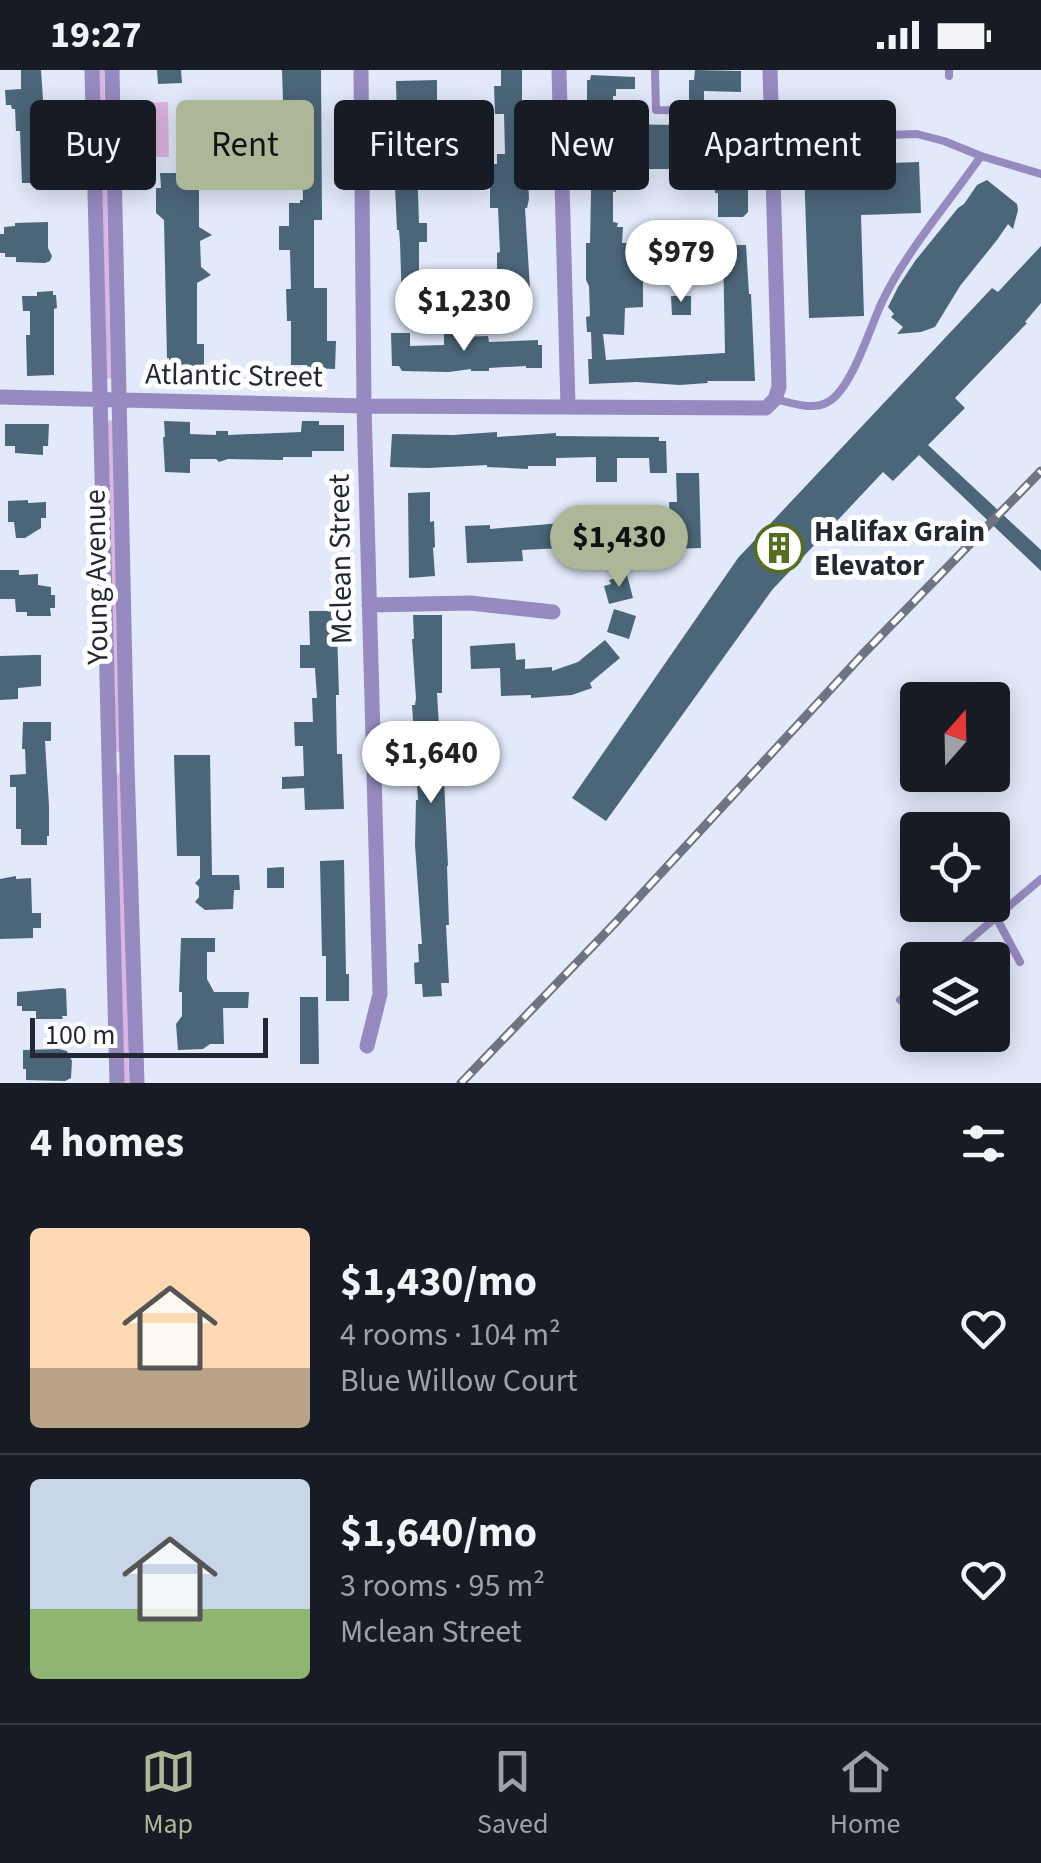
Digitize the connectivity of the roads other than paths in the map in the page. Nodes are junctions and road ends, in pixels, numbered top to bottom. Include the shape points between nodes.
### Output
1 (92, 70) edge
2 (112, 70) edge
3 (361, 70) edge
4 (559, 70) edge
5 (656, 70) edge
6 (770, 70) edge
7 (771, 100) edge
8 (669, 110) edge
9 (896, 135) edge
10 (981, 156) junction
11 (1041, 174) edge
12 (774, 190) edge
13 (0, 397) edge
14 (100, 399) junction
15 (120, 400) junction
16 (771, 403) junction
17 (364, 406) junction
18 (568, 407) junction
19 (368, 605) junction
20 (554, 612) dead end
21 (127, 765) junction
22 (108, 766) junction
23 (1041, 879) edge
24 (1010, 906) edge
25 (991, 922) edge
26 (998, 922) edge
27 (967, 942) edge
28 (1020, 962) dead end
29 (367, 1046) dead end
30 (117, 1083) edge
31 (137, 1083) edge

1 - 14 street, Young Avenue
2 - 15 street, Young Avenue
3 - 17 street, Mclean Street
4 - 18 street
5 - 8 lane via 656,110
6 - 7 street
9 - 10 lane via 917,134
10 - 11 lane
10 - 16 lane via 900,269 840,390 828,402 809,406
12 - 16 street via 779,387
13 - 14 street, Atlantic Street
14 - 15 street, Atlantic Street
14 - 22 street, Young Avenue
15 - 17 street, Atlantic Street
15 - 21 street, Young Avenue
16 - 18 street, Atlantic Street
17 - 18 street, Atlantic Street
17 - 19 street, Mclean Street
19 - 20 street via 470,602
19 - 29 street, Mclean Street via 380,994
21 - 22 street
21 - 31 street, Young Avenue
22 - 30 street, Young Avenue
23 - 24 lane
25 - 27 lane
26 - 28 lane

